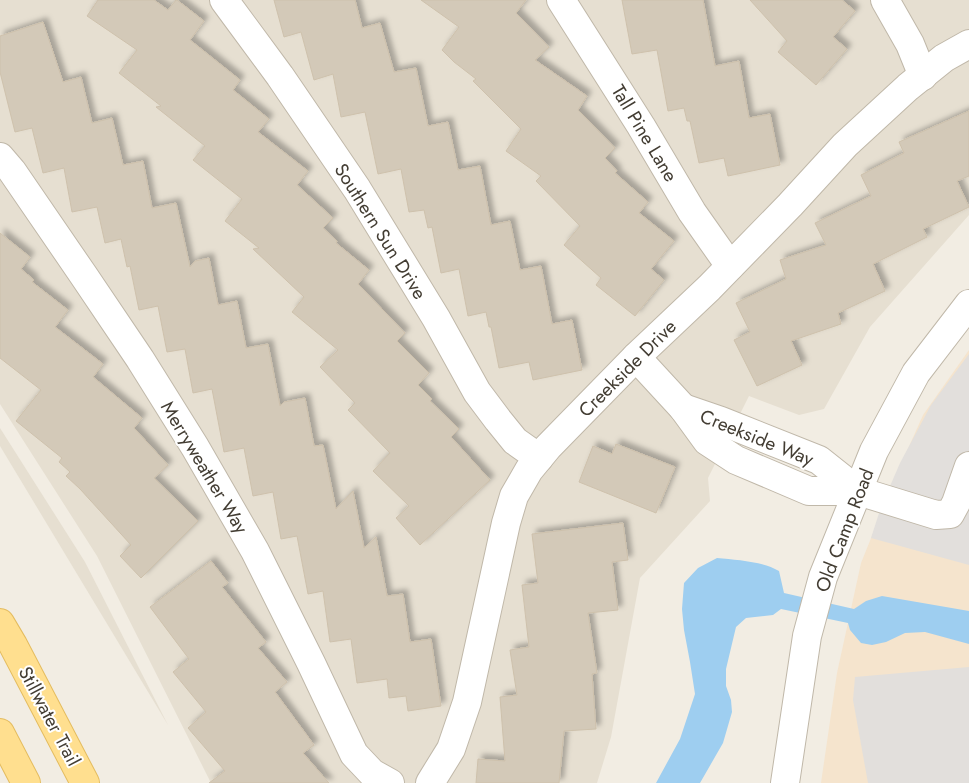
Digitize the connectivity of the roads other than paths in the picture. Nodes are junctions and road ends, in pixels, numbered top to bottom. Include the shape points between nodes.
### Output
1 (224, 0) edge
2 (561, 0) edge
3 (885, 0) edge
4 (969, 44) edge
5 (923, 76) junction
6 (0, 157) edge
7 (730, 266) junction
8 (969, 304) edge
9 (636, 357) junction
10 (539, 458) junction
11 (969, 466) edge
12 (858, 491) junction
13 (0, 623) edge
14 (0, 734) edge
15 (26, 783) edge
16 (85, 783) edge
17 (390, 783) edge
18 (430, 783) edge
19 (785, 783) edge

1 - 10 street, Southern Sun Drive via 357,189 478,392 515,441
2 - 7 street, Tall Pine Lane via 692,212
3 - 5 street via 910,44
4 - 5 street, Creekside Drive via 944,58
5 - 7 street, Creekside Drive via 845,145
6 - 17 street, Merryweather Way via 140,359 194,447 255,551 354,754 372,774
7 - 9 street, Creekside Drive
8 - 12 street, Old Camp Road via 916,373 874,451
9 - 10 street, Creekside Drive
9 - 12 street, Creekside Way via 683,408 707,440 736,460 809,491
10 - 18 street, Creekside Drive via 514,496 467,702 451,749
11 - 12 street, Creekside Way via 950,514 936,515
12 - 19 street, Old Camp Road via 823,577 807,636
13 - 16 main road, Stillwater Trail
14 - 15 main road

